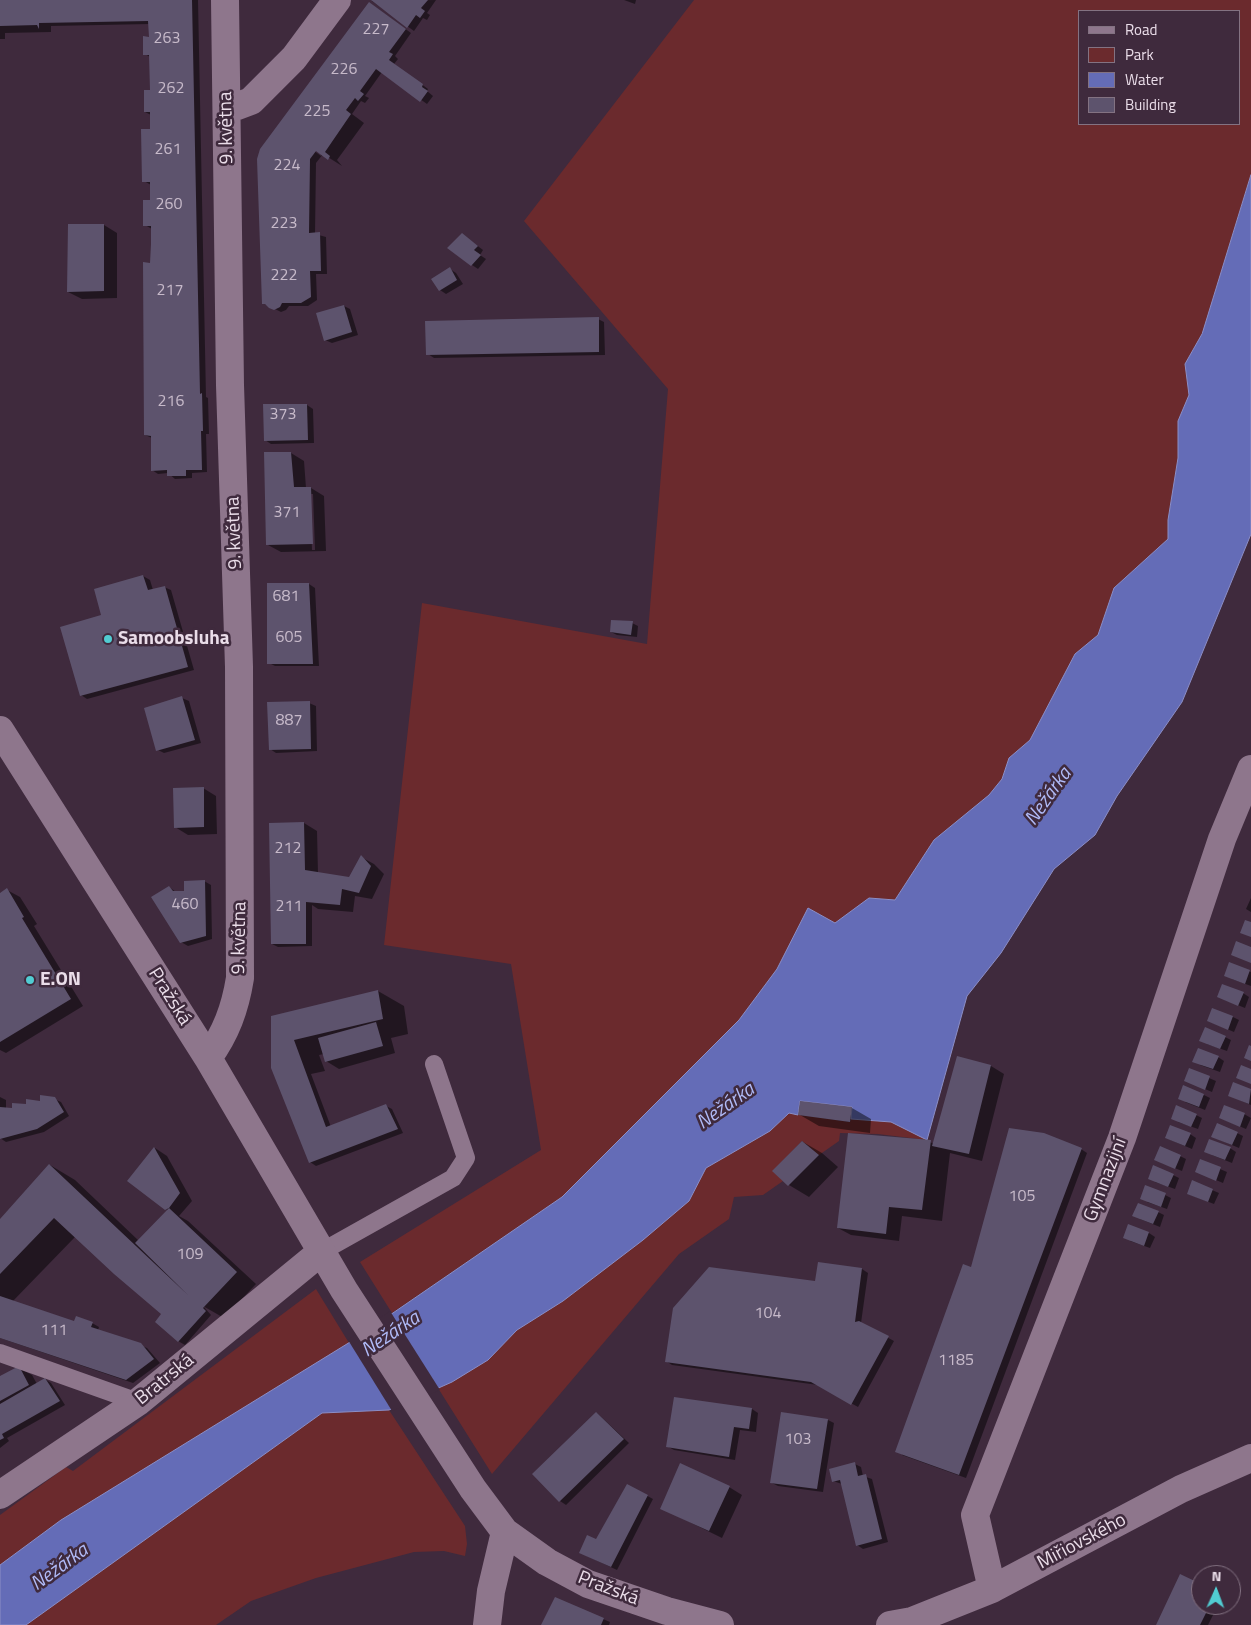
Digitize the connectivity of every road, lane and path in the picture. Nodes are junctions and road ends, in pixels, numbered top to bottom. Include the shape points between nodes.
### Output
1 (225, 0) edge
2 (337, 0) edge
3 (227, 110) junction
4 (0, 730) edge
5 (1251, 769) edge
6 (208, 1058) junction
7 (434, 1064) dead end
8 (326, 1260) junction
9 (0, 1353) edge
10 (138, 1402) junction
11 (1251, 1458) edge
12 (0, 1495) edge
13 (505, 1532) junction
14 (992, 1589) junction
15 (906, 1624) edge
16 (487, 1625) edge
17 (720, 1625) edge

1 - 3 street, 9. května
2 - 3 street via 294,58 251,101
3 - 6 street, 9. května via 230,385 239,667 240,978 233,1013
4 - 6 street, Pražská
5 - 14 street, Gymnazijní via 1222,839 1122,1138 975,1515
6 - 8 street, Pražská
7 - 8 lane via 466,1158 453,1178
8 - 10 street, Bratrská
8 - 13 street, Pražská via 473,1489
9 - 10 lane
10 - 12 street, Bratrská
11 - 14 street, Miřiovského via 1181,1489
13 - 16 street via 491,1591
13 - 17 street, Pražská via 546,1562 588,1584
14 - 15 street, Miřiovského

